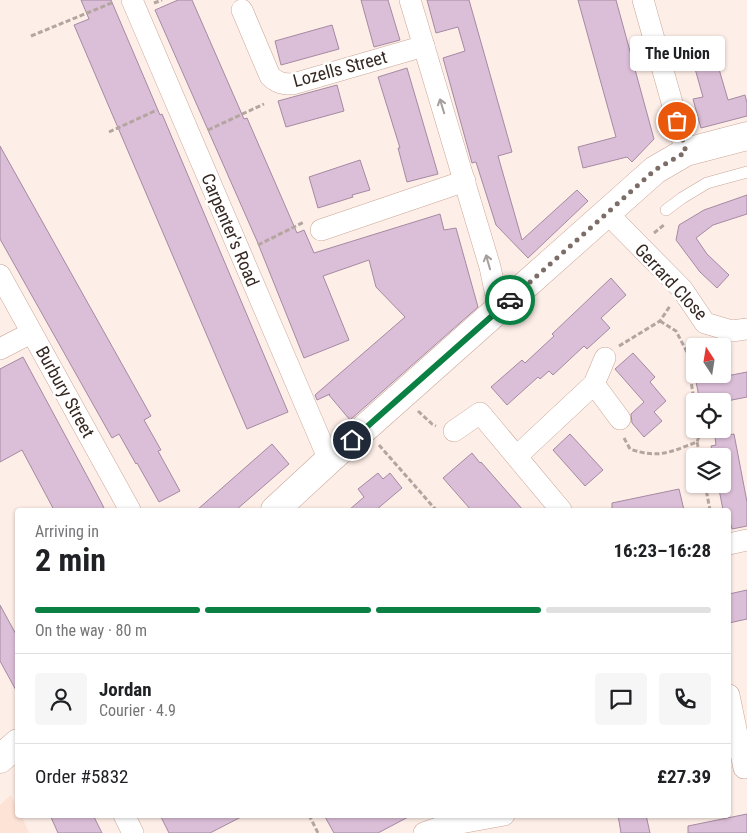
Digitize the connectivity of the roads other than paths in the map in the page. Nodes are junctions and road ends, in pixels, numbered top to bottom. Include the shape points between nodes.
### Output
1 (132, 0) edge
2 (410, 0) edge
3 (643, 0) edge
4 (242, 10) dead end
5 (424, 46) junction
6 (747, 136) edge
7 (686, 152) junction
8 (747, 172) edge
9 (465, 182) junction
10 (666, 210) road end
11 (607, 213) junction
12 (313, 226) road end
13 (0, 275) edge
14 (499, 310) junction
15 (747, 328) edge
16 (32, 333) junction
17 (0, 349) edge
18 (605, 358) road end
19 (594, 384) junction
20 (620, 419) road end
21 (454, 431) road end
22 (517, 456) junction
23 (329, 460) junction
24 (129, 508) edge
25 (277, 508) edge
26 (559, 508) edge
27 (747, 540) edge
28 (731, 544) edge
29 (731, 708) edge
30 (740, 769) edge
31 (126, 818) edge
32 (474, 818) edge
33 (443, 821) edge
34 (133, 833) edge
35 (424, 833) edge

1 - 23 street, Carpenter's Road
2 - 5 street
3 - 7 street
4 - 5 street, Lozells Street via 270,76 284,84
9 -> 5 street
6 - 7 main road
7 - 11 main road via 655,170
8 - 10 lane via 707,183
9 - 12 street
14 -> 9 street
11 - 14 main road
11 - 15 street, Gerrard Close via 682,289 705,323 732,331
13 - 16 street, Burbury Street
14 - 23 main road
16 - 17 street
16 - 24 street, Burbury Street
18 - 19 street
19 - 20 street
19 - 22 street
21 - 22 street via 480,412
22 - 26 street
23 - 25 main road
27 - 28 street
29 - 30 street
31 - 34 street
32 - 33 street
33 - 35 street

